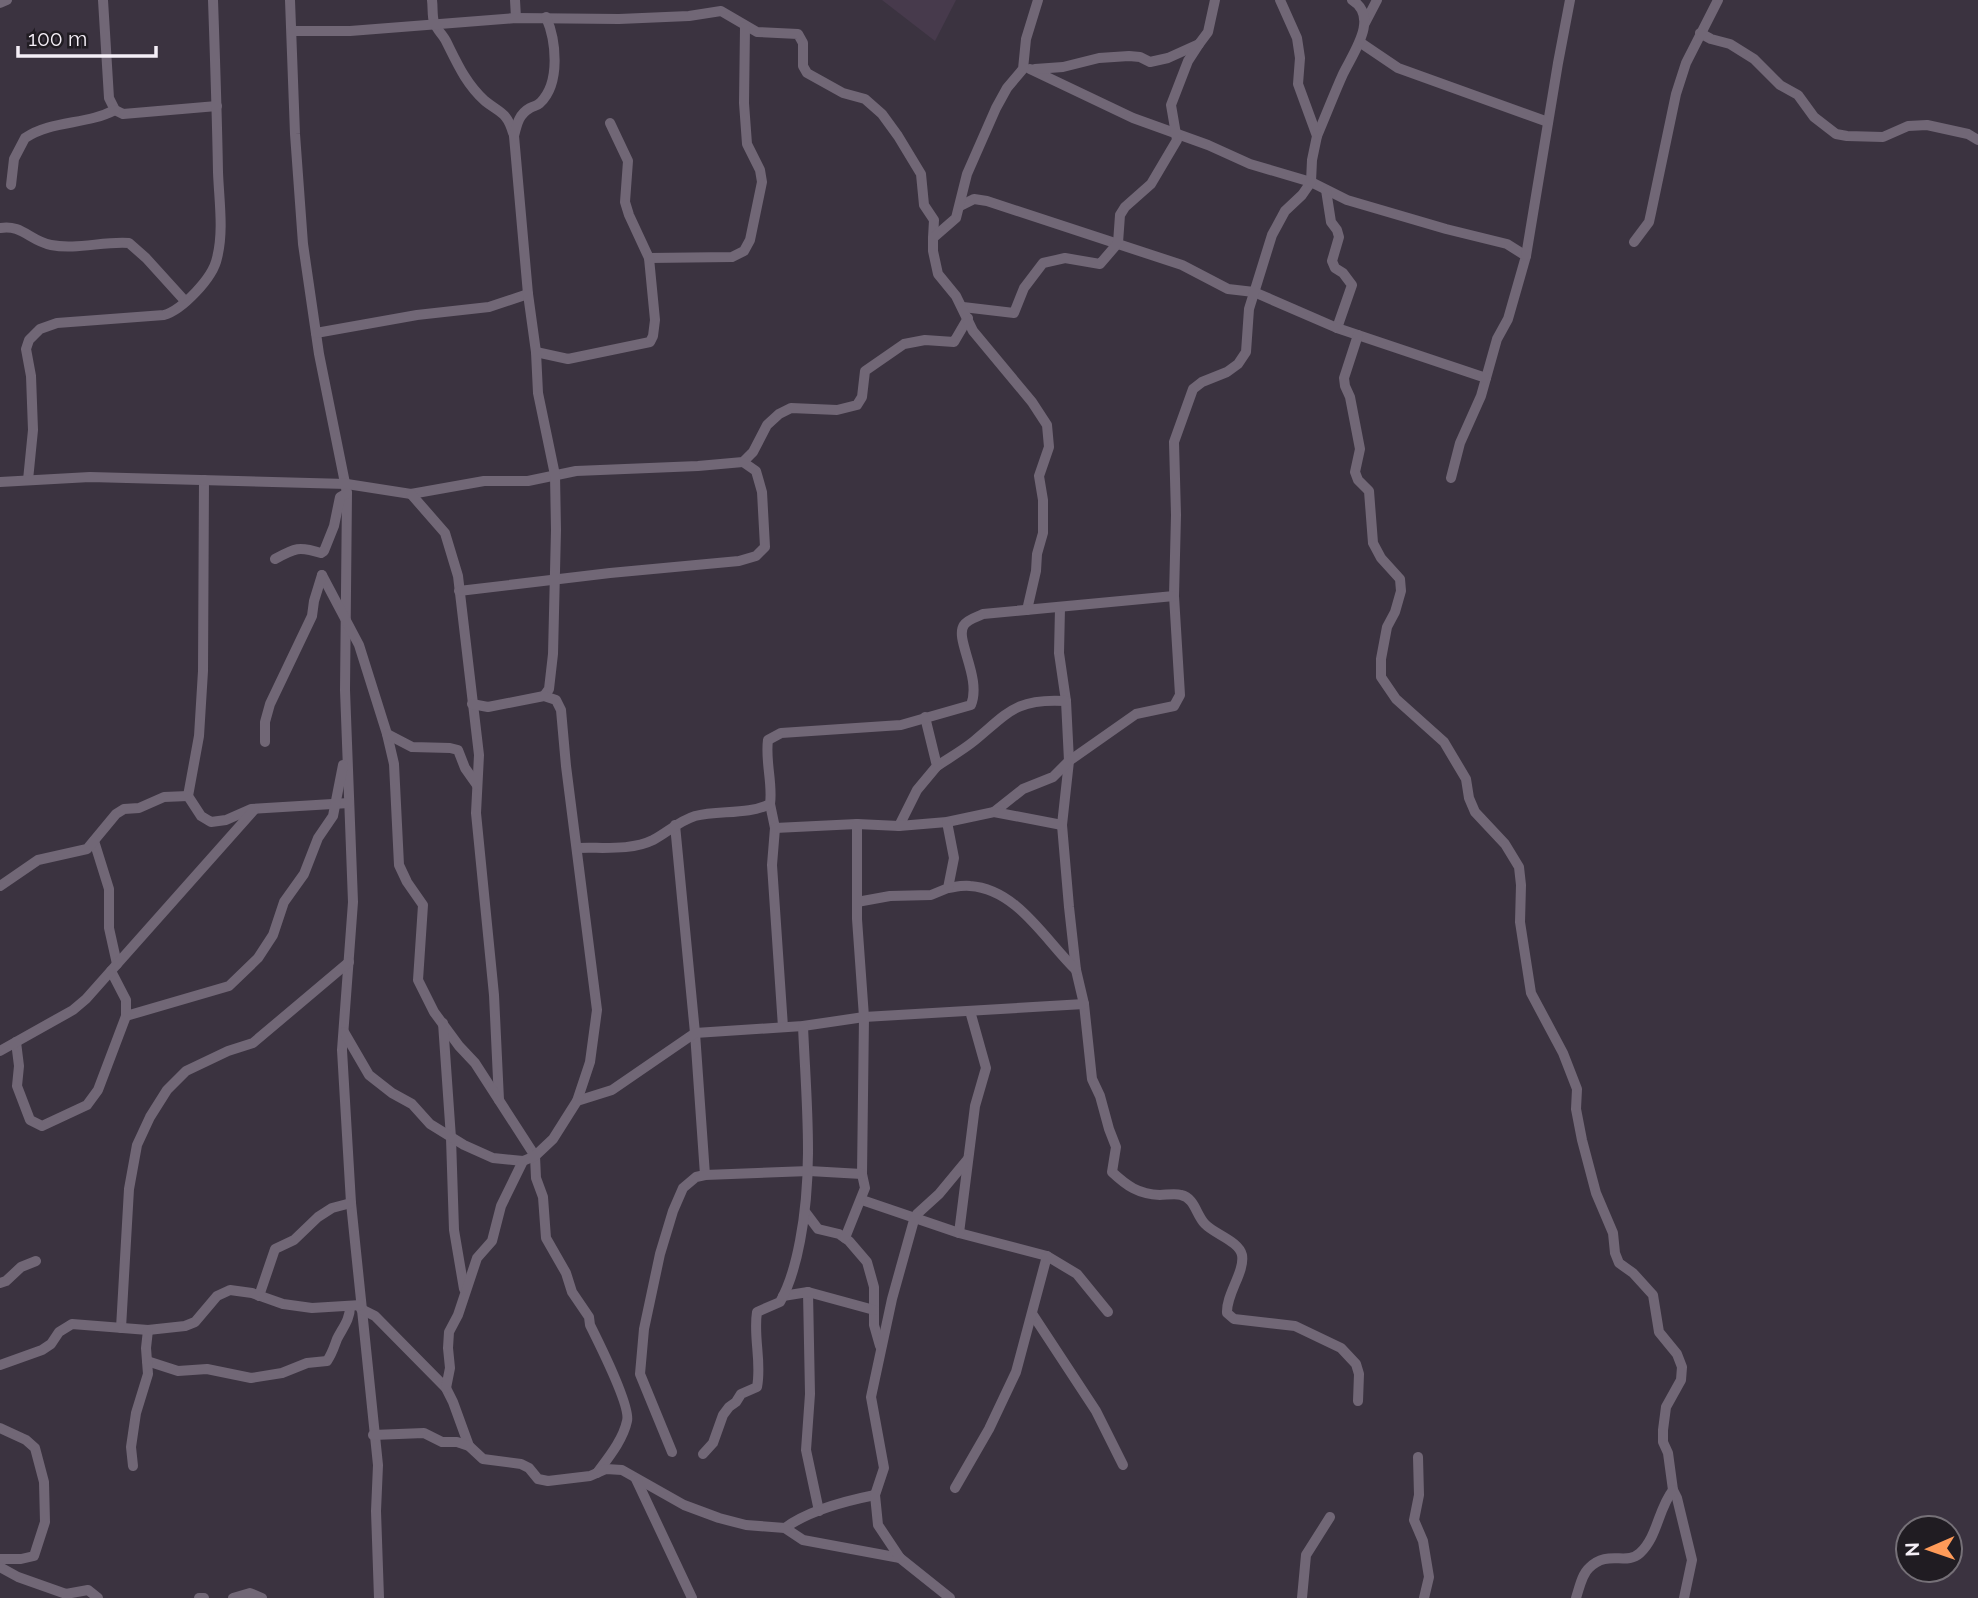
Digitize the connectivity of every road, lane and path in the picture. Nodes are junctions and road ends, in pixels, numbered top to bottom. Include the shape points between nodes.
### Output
1 (7, 0) edge
2 (103, 0) edge
3 (213, 0) edge
4 (290, 0) edge
5 (432, 0) edge
6 (515, 0) edge
7 (1038, 0) edge
8 (1215, 0) edge
9 (1280, 0) edge
10 (1352, 0) edge
11 (1377, 0) edge
12 (1570, 0) edge
13 (1718, 0) edge
14 (0, 3) edge
15 (546, 17) junction
16 (516, 18) junction
17 (434, 23) junction
18 (1364, 26) junction
19 (745, 27) junction
20 (292, 31) junction
21 (1700, 33) junction
22 (1361, 43) junction
23 (1199, 44) junction
24 (1027, 69) junction
25 (217, 106) junction
26 (115, 110) junction
27 (1548, 122) junction
28 (610, 123) dead end
29 (1176, 133) junction
30 (514, 136) junction
31 (1317, 136) junction
32 (1978, 140) edge
33 (1311, 183) junction
34 (11, 185) dead end
35 (1326, 190) junction
36 (960, 206) junction
37 (0, 228) edge
38 (933, 238) junction
39 (1118, 243) junction
40 (1634, 243) dead end
41 (1527, 256) junction
42 (649, 258) junction
43 (1254, 292) junction
44 (528, 294) junction
45 (186, 301) junction
46 (963, 307) junction
47 (968, 318) junction
48 (1337, 328) junction
49 (316, 333) junction
50 (1358, 335) junction
51 (536, 352) junction
52 (1486, 378) junction
53 (743, 462) junction
54 (555, 475) junction
55 (1451, 478) dead end
56 (29, 480) junction
57 (204, 480) junction
58 (0, 482) edge
59 (347, 489) junction
60 (411, 494) junction
61 (275, 559) dead end
62 (555, 580) junction
63 (459, 591) junction
64 (1174, 596) junction
65 (1060, 608) junction
66 (1027, 610) junction
67 (347, 623) junction
68 (544, 696) junction
69 (1066, 701) junction
70 (472, 704) junction
71 (925, 717) junction
72 (387, 734) junction
73 (265, 742) dead end
74 (347, 744) junction
75 (1069, 761) junction
76 (937, 766) junction
77 (477, 785) junction
78 (188, 796) junction
79 (335, 802) junction
80 (349, 803) junction
81 (770, 804) junction
82 (254, 810) junction
83 (994, 812) junction
84 (947, 822) junction
85 (857, 824) junction
86 (674, 825) junction
87 (1062, 825) junction
88 (900, 826) junction
89 (775, 828) junction
90 (94, 841) junction
91 (578, 848) junction
92 (0, 887) edge
93 (948, 887) junction
94 (857, 902) junction
95 (349, 961) junction
96 (114, 967) junction
97 (1076, 970) junction
98 (1084, 1004) junction
99 (970, 1011) junction
100 (126, 1016) junction
101 (864, 1017) junction
102 (443, 1023) junction
103 (803, 1026) junction
104 (783, 1027) junction
105 (344, 1032) junction
106 (695, 1032) junction
107 (16, 1042) junction
108 (0, 1051) edge
109 (577, 1101) junction
110 (499, 1102) junction
111 (451, 1138) junction
112 (535, 1156) junction
113 (968, 1159) junction
114 (523, 1161) junction
115 (809, 1171) junction
116 (862, 1174) junction
117 (705, 1175) junction
118 (862, 1200) junction
119 (351, 1203) junction
120 (806, 1213) junction
121 (914, 1220) junction
122 (959, 1234) junction
123 (845, 1238) junction
124 (1046, 1256) junction
125 (36, 1261) dead end
126 (0, 1283) edge
127 (465, 1292) junction
128 (808, 1292) junction
129 (259, 1296) junction
130 (783, 1296) junction
131 (357, 1307) junction
132 (874, 1310) junction
133 (1108, 1312) dead end
134 (1033, 1315) junction
135 (121, 1328) junction
136 (148, 1330) junction
137 (881, 1349) junction
138 (147, 1361) junction
139 (0, 1366) edge
140 (446, 1388) junction
141 (1358, 1401) dead end
142 (0, 1428) edge
143 (373, 1435) junction
144 (468, 1446) junction
145 (673, 1452) dead end
146 (703, 1454) dead end
147 (1418, 1457) dead end
148 (1123, 1465) dead end
149 (133, 1466) dead end
150 (597, 1473) junction
151 (636, 1479) junction
152 (956, 1488) dead end
153 (1673, 1490) junction
154 (875, 1495) junction
155 (819, 1511) junction
156 (1330, 1517) dead end
157 (785, 1528) junction
158 (900, 1558) junction
159 (0, 1559) edge
160 (0, 1567) edge
161 (98, 1598) edge
162 (233, 1598) edge
163 (262, 1598) edge
164 (379, 1598) edge
165 (692, 1598) edge
166 (950, 1598) edge
167 (1302, 1598) edge
168 (1424, 1598) edge
169 (1576, 1598) edge
170 (1684, 1598) edge

1 - 14 street
2 - 26 street via 109,98
3 - 25 street
4 - 20 street
5 - 17 street
6 - 16 street
7 - 24 street via 1027,39
8 - 23 street via 1208,32
9 - 31 street via 1297,38 1298,84
10 - 18 street via 1364,13
11 - 18 street
12 - 27 street
13 - 21 street
15 - 16 street
15 - 19 street via 619,19 721,11
15 - 30 street via 554,35 552,78 538,105 517,120
16 - 17 street
17 - 20 street
17 - 30 street via 468,82 486,102 501,110
18 - 22 street
19 - 38 street via 798,34 807,73 843,93 865,99 882,114 921,174 924,205 934,220
19 - 42 street via 747,144 762,182 750,240 744,251 732,257
20 - 49 street via 303,244
21 - 32 street via 1754,59 1836,134 1883,137 1908,126 1927,125
21 - 40 street via 1676,94 1648,222
22 - 27 street via 1398,68
22 - 31 street
23 - 24 street via 1150,62 1129,55
23 - 29 street via 1171,105
24 - 29 street
24 - 36 street via 1007,88 996,108 967,174
25 - 26 street via 123,114
25 - 45 street via 218,253 212,272
26 - 34 street via 83,122 61,123 25,138 14,159
27 - 41 street
28 - 42 street via 628,161 625,201 629,215
29 - 33 street
29 - 39 street via 1177,140 1152,184 1120,215
30 - 44 street
31 - 33 street
33 - 35 street
33 - 43 street via 1285,211 1272,235
35 - 41 street via 1408,219 1507,244
35 - 48 street via 1331,222 1339,237 1332,261 1352,285
36 - 38 street via 956,218
36 - 39 street via 988,201
37 - 45 street via 15,227 55,246 129,243
38 - 46 street via 938,274
39 - 43 street via 1182,265 1228,289
39 - 46 street via 1100,264 1065,258 1043,263 1024,288 1014,313
41 - 52 street
42 - 51 street via 655,320 650,342 568,359
43 - 48 street
43 - 64 street via 1246,352 1227,372 1193,389 1174,442
44 - 49 street via 489,307
44 - 51 street
45 - 56 street via 177,311 164,315 57,323 40,329 29,340 33,430
46 - 47 street
47 - 53 street via 954,342 904,344 865,371 857,405 837,410 791,408 779,414
47 - 66 street via 978,338 1047,425 1049,447 1040,477 1043,533
48 - 50 street
49 - 59 street
50 - 52 street
50 - 153 street via 1344,378 1360,449 1355,472 1369,491 1373,543 1400,579 1401,591 1387,627 1381,677 1396,699 1444,742 1465,779 1475,812 1519,867 1520,922 1531,993 1577,1089 1582,1140 1613,1233 1615,1253 1619,1263 1653,1295 1659,1332 1682,1367 1681,1380 1666,1407 1663,1430
51 - 54 street via 537,393
52 - 55 street
53 - 54 street
53 - 62 street via 755,471 762,492 765,547 756,556
54 - 60 street
54 - 62 street
56 - 57 street
56 - 58 street
57 - 59 street
57 - 78 street via 203,671 199,736
59 - 60 street
59 - 61 street via 340,497 324,551 295,548
59 - 67 street
60 - 63 street via 444,533
62 - 63 street
62 - 68 street via 553,654
63 - 70 street
64 - 65 street
64 - 75 street via 1180,682 1174,706 1136,714
65 - 66 street
65 - 69 street via 1059,653
66 - 71 street via 983,614 965,622 961,630 973,672 971,705
67 - 72 street via 359,645
67 - 73 street via 322,575 312,616 267,712
67 - 74 street
68 - 70 street via 488,707
68 - 91 street via 556,700 561,710
69 - 75 street
69 - 76 street via 1044,699 1024,704
70 - 77 street via 479,755
71 - 76 street
71 - 81 street via 901,725 774,735 766,751
72 - 77 street via 412,747 458,750
72 - 102 street via 394,764 399,865 423,905 418,980
74 - 79 street
74 - 80 street
75 - 83 street via 1053,777 1023,789
75 - 87 street
76 - 88 street via 917,790
77 - 110 street
78 - 82 street via 201,816 211,822
78 - 90 street via 164,797 124,809
79 - 80 street
79 - 82 street
79 - 100 street via 333,816 258,958 229,986
80 - 95 street via 353,902
81 - 86 street via 712,812
81 - 89 street
82 - 96 street
83 - 84 street
83 - 87 street
84 - 88 street
84 - 93 street via 954,858
85 - 88 street
85 - 89 street
85 - 94 street
86 - 91 street via 651,841
86 - 106 street
87 - 97 street
89 - 104 street via 772,865
90 - 92 street via 86,849 38,860
90 - 96 street via 109,889
91 - 109 street via 597,1010 590,1062
93 - 94 street via 931,895
93 - 97 street via 970,886 1010,902
94 - 101 street
95 - 105 street
95 - 135 street via 253,1043 186,1071 150,1117 137,1145 129,1189
96 - 100 street via 126,1000
96 - 107 street via 73,1010
97 - 98 street
98 - 99 street
98 - 141 street via 1091,1079 1116,1147 1112,1172 1138,1191 1191,1200 1204,1223 1237,1247 1242,1256 1227,1313 1234,1319 1296,1326 1341,1348 1356,1364
99 - 101 street
99 - 113 street via 986,1068
100 - 107 street via 93,1098 42,1126 30,1120 21,1100
101 - 103 street
101 - 116 street
102 - 110 street
102 - 111 street
103 - 104 street
103 - 115 street
104 - 106 street
105 - 111 street via 369,1075
105 - 119 street
106 - 109 street via 612,1090
106 - 117 street
107 - 108 street
109 - 112 street via 553,1139
110 - 112 street
111 - 114 street via 493,1158
111 - 127 street via 454,1230
112 - 114 street
112 - 150 street via 546,1238 589,1317 628,1419
113 - 121 street
113 - 122 street
114 - 127 street via 501,1206 492,1241 477,1258
115 - 116 street
115 - 117 street
115 - 120 street
116 - 118 street
117 - 145 street via 683,1188 673,1211 644,1329 640,1374
118 - 121 street
118 - 123 street
119 - 129 street via 332,1208 294,1240 275,1249
119 - 131 street
120 - 123 street via 818,1230
120 - 130 street
121 - 122 street
121 - 137 street
122 - 124 street
123 - 132 street via 867,1262
124 - 133 street via 1077,1275
124 - 134 street
125 - 126 street
127 - 140 street via 447,1337
128 - 130 street
128 - 132 street
128 - 155 street via 806,1450
129 - 131 street via 312,1308
129 - 136 street via 230,1290 217,1296 195,1322
130 - 146 street via 780,1302 757,1312 757,1387 741,1394 729,1407
131 - 138 street via 327,1361 282,1373 251,1378 207,1369 178,1371
131 - 140 street via 375,1316
131 - 143 street
132 - 137 street
134 - 148 street via 1096,1411
134 - 152 street via 1016,1372
135 - 136 street
135 - 139 street via 72,1324 42,1350
136 - 138 street
137 - 154 street via 871,1397 884,1468
138 - 149 street via 131,1447
140 - 144 street
142 - 159 street via 35,1448 44,1482 45,1522 34,1556
143 - 144 street via 424,1433
143 - 164 street via 378,1465
144 - 150 street via 483,1459 522,1464 538,1479
147 - 168 street via 1414,1520 1429,1577
150 - 151 street via 622,1470
151 - 157 street via 719,1518
151 - 165 street
153 - 169 street via 1664,1501 1650,1543 1637,1557 1611,1556 1587,1569
153 - 170 street via 1692,1560
154 - 155 street
154 - 158 street via 878,1525
155 - 157 street
156 - 167 street via 1306,1555
157 - 158 street via 803,1540
158 - 166 street
160 - 161 street via 66,1594 88,1590
162 - 163 street via 250,1592

